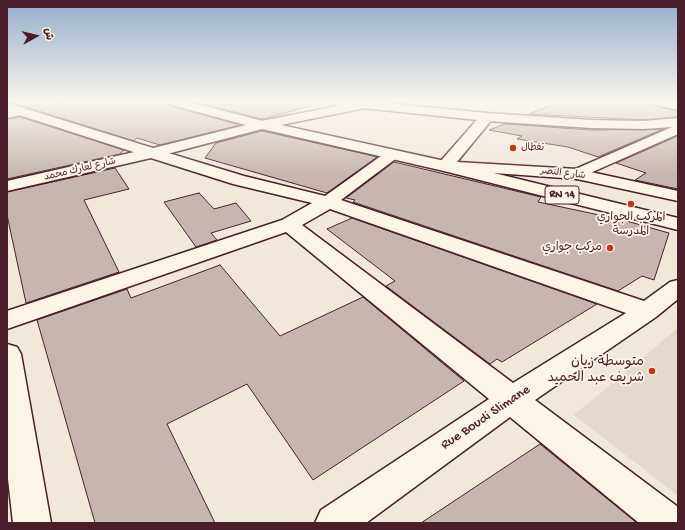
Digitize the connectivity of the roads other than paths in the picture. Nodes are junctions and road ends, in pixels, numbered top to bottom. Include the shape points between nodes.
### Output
1 (58, 126) edge
2 (258, 126) edge
3 (264, 126) edge
4 (480, 126) edge
5 (678, 129) edge
6 (152, 153) junction
7 (393, 154) junction
8 (445, 166) junction
9 (577, 174) junction
10 (7, 186) edge
11 (678, 196) edge
12 (328, 202) junction
13 (289, 224) junction
14 (678, 224) edge
15 (678, 287) edge
16 (647, 311) junction
17 (7, 320) edge
18 (7, 354) edge
19 (511, 400) junction
20 (32, 523) edge
21 (334, 523) edge
22 (668, 523) edge

1 - 6 street
2 - 6 street, شارع لعارك محمد
3 - 7 street, RN 14
4 - 8 street
5 - 9 street
6 - 10 street, شارع لعارك محمد
6 - 12 street via 239,180
7 - 8 street, RN 14
7 - 12 street
8 - 9 street, شارع النصر
8 - 14 street, RN 14
9 - 11 street, شارع النصر
12 - 13 street
12 - 16 street
13 - 17 street
13 - 19 street
15 - 16 street, Rue Boudi Slimane
16 - 19 street, Rue Boudi Slimane
18 - 20 street
19 - 21 street, Rue Boudi Slimane
19 - 22 street

